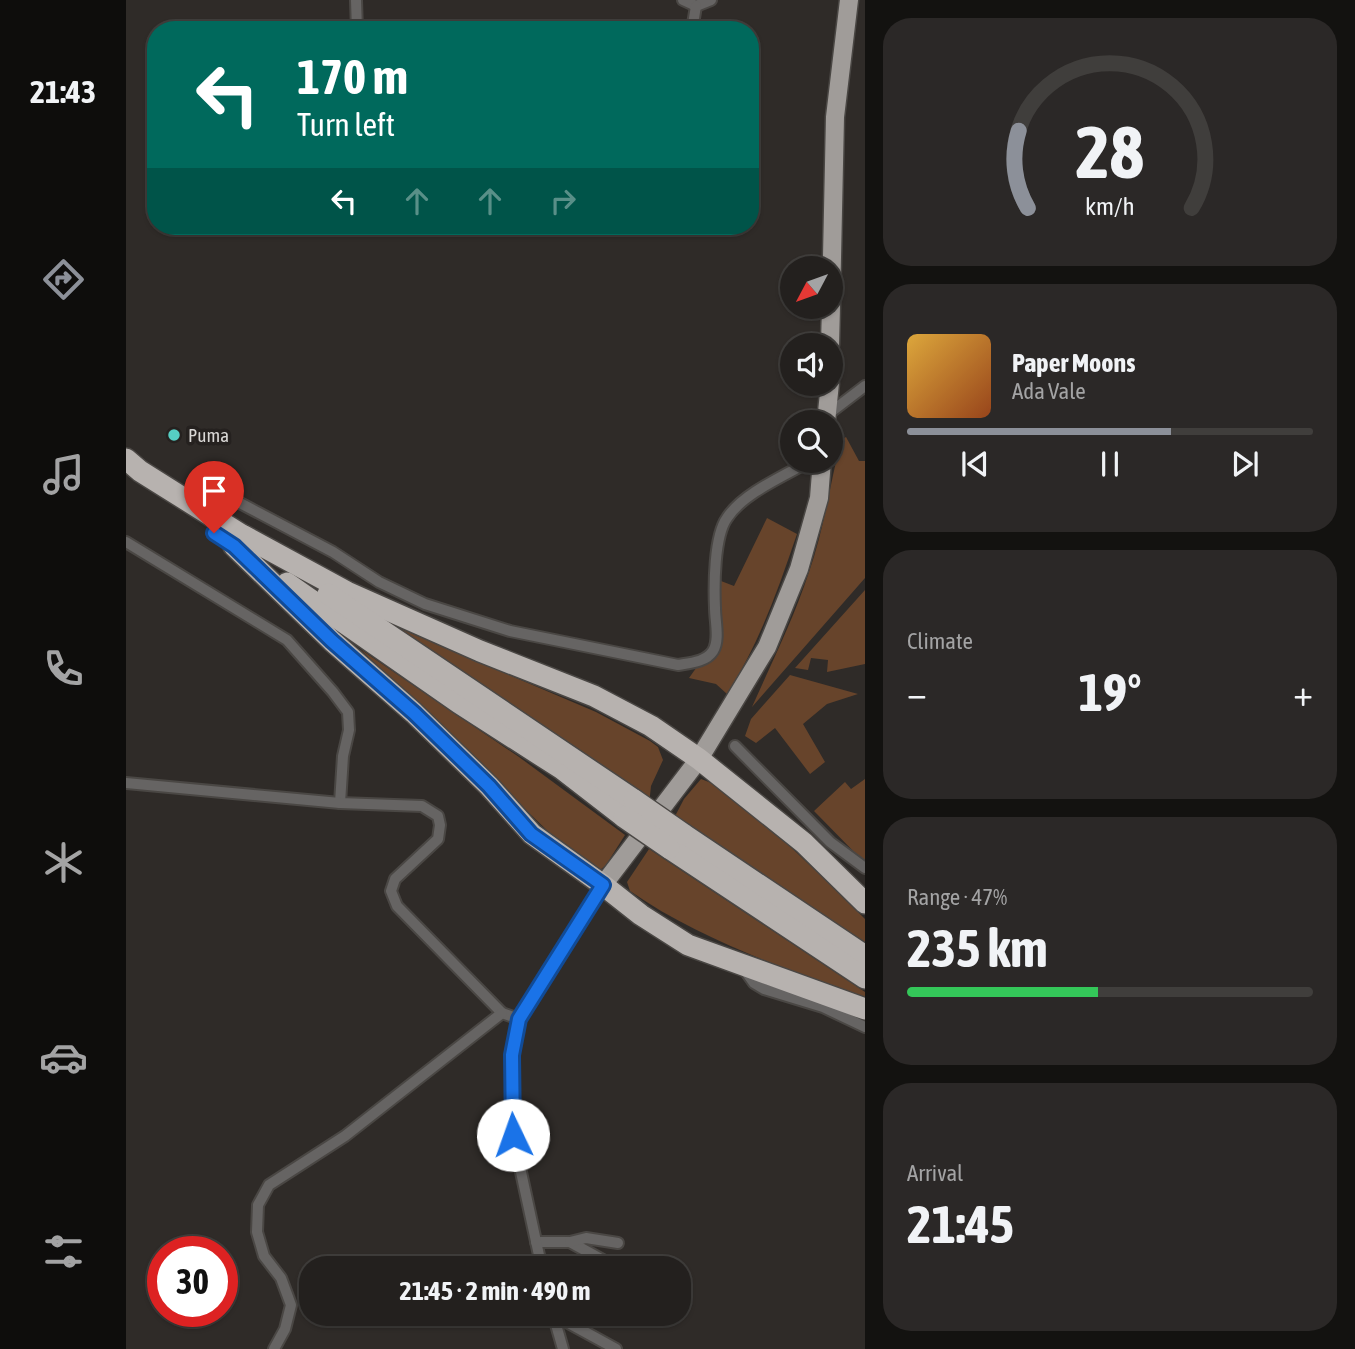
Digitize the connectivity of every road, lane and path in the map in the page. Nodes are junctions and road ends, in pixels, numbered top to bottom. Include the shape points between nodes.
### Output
1 (356, 0) edge
2 (682, 0) edge
3 (710, 0) edge
4 (849, 0) edge
5 (696, 6) junction
6 (357, 21) edge
7 (694, 21) edge
8 (832, 256) edge
9 (865, 386) edge
10 (837, 410) edge
11 (126, 459) edge
12 (790, 473) edge
13 (821, 473) edge
14 (126, 475) edge
15 (189, 501) junction
16 (254, 512) junction
17 (239, 541) junction
18 (126, 542) edge
19 (735, 746) dead end
20 (699, 759) junction
21 (126, 783) edge
22 (340, 803) junction
23 (676, 841) junction
24 (865, 868) edge
25 (603, 885) junction
26 (865, 903) edge
27 (865, 956) edge
28 (739, 962) junction
29 (865, 978) edge
30 (865, 1009) edge
31 (502, 1013) junction
32 (519, 1019) junction
33 (865, 1027) edge
34 (536, 1242) junction
35 (570, 1242) junction
36 (618, 1243) dead end
37 (539, 1256) edge
38 (595, 1256) edge
39 (557, 1326) edge
40 (574, 1326) edge
41 (274, 1349) edge
42 (563, 1349) edge
43 (616, 1349) edge

1 - 6 street
2 - 5 street
3 - 5 street
4 - 8 main road via 835,117
5 - 7 street
9 - 10 street
11 - 15 highway
12 - 16 street via 739,504 725,519 719,541 713,651 703,659 678,665 510,631 425,604
13 - 20 main road via 799,569 767,647
14 - 17 highway
15 - 16 street via 200,482
15 - 17 highway
16 - 17 street
17 - 20 highway via 480,652 594,696 651,726
17 - 23 highway, bridge via 468,690
17 - 25 highway via 332,641 470,768 531,834
18 - 22 street via 287,640 333,692 348,712
19 - 24 street via 830,842
20 - 25 main road
20 - 26 highway via 804,843
21 - 22 street
22 - 31 street via 422,806 438,816 438,839 396,879 391,891 397,906
23 - 27 highway
23 - 29 highway
25 - 28 highway via 688,945
25 - 32 street
28 - 30 highway
28 - 33 street via 764,989 823,1007
31 - 32 street
31 - 41 street via 345,1136 269,1185 258,1205 257,1232 264,1256 281,1278 291,1305
32 - 34 street via 512,1055 513,1135
34 - 35 street
34 - 37 street
35 - 36 street via 586,1238
35 - 38 street
39 - 42 street
40 - 43 street

